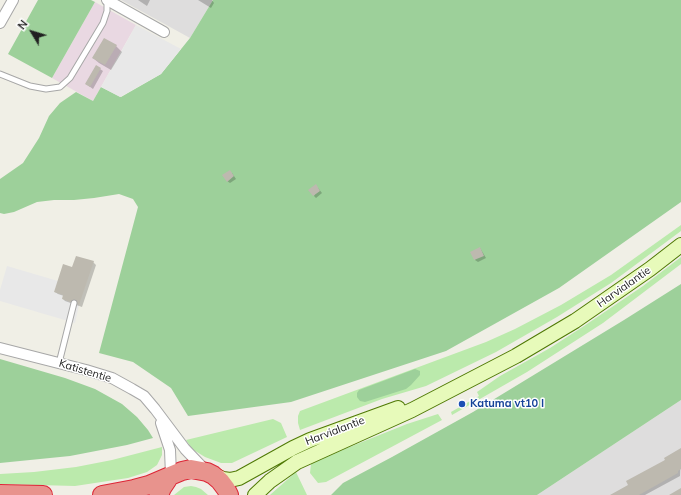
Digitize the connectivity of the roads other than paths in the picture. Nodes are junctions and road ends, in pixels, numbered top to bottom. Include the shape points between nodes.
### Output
1 (13, 0) edge
2 (107, 0) edge
3 (2, 17) edge
4 (164, 32) dead end
5 (0, 74) edge
6 (681, 245) edge
7 (74, 303) dead end
8 (0, 348) edge
9 (58, 363) junction
10 (460, 385) junction
11 (158, 414) junction
12 (210, 473) junction
13 (171, 476) junction
14 (0, 494) edge
15 (43, 495) edge
16 (102, 495) edge
17 (159, 495) edge
18 (229, 495) edge
19 (256, 495) edge

1 - 3 street
2 - 4 street
2 - 5 lane via 107,11 102,23 70,78 60,87 46,89 30,86
6 - 10 main road, Harvialantie via 650,270 575,320 516,356
7 - 9 lane
8 - 9 street, Katistentie
9 - 11 street, Katistentie via 119,382 144,396
10 - 12 main road, Harvialantie via 310,440 239,478 223,479
10 - 19 main road, Harvialantie via 387,422 297,462
11 - 12 street, Katistentie via 185,449
11 - 13 street, Katistentie via 170,450
12 - 13 highway via 191,469
12 - 18 highway via 220,481
13 - 16 highway via 149,485
13 - 17 highway
14 - 15 highway

